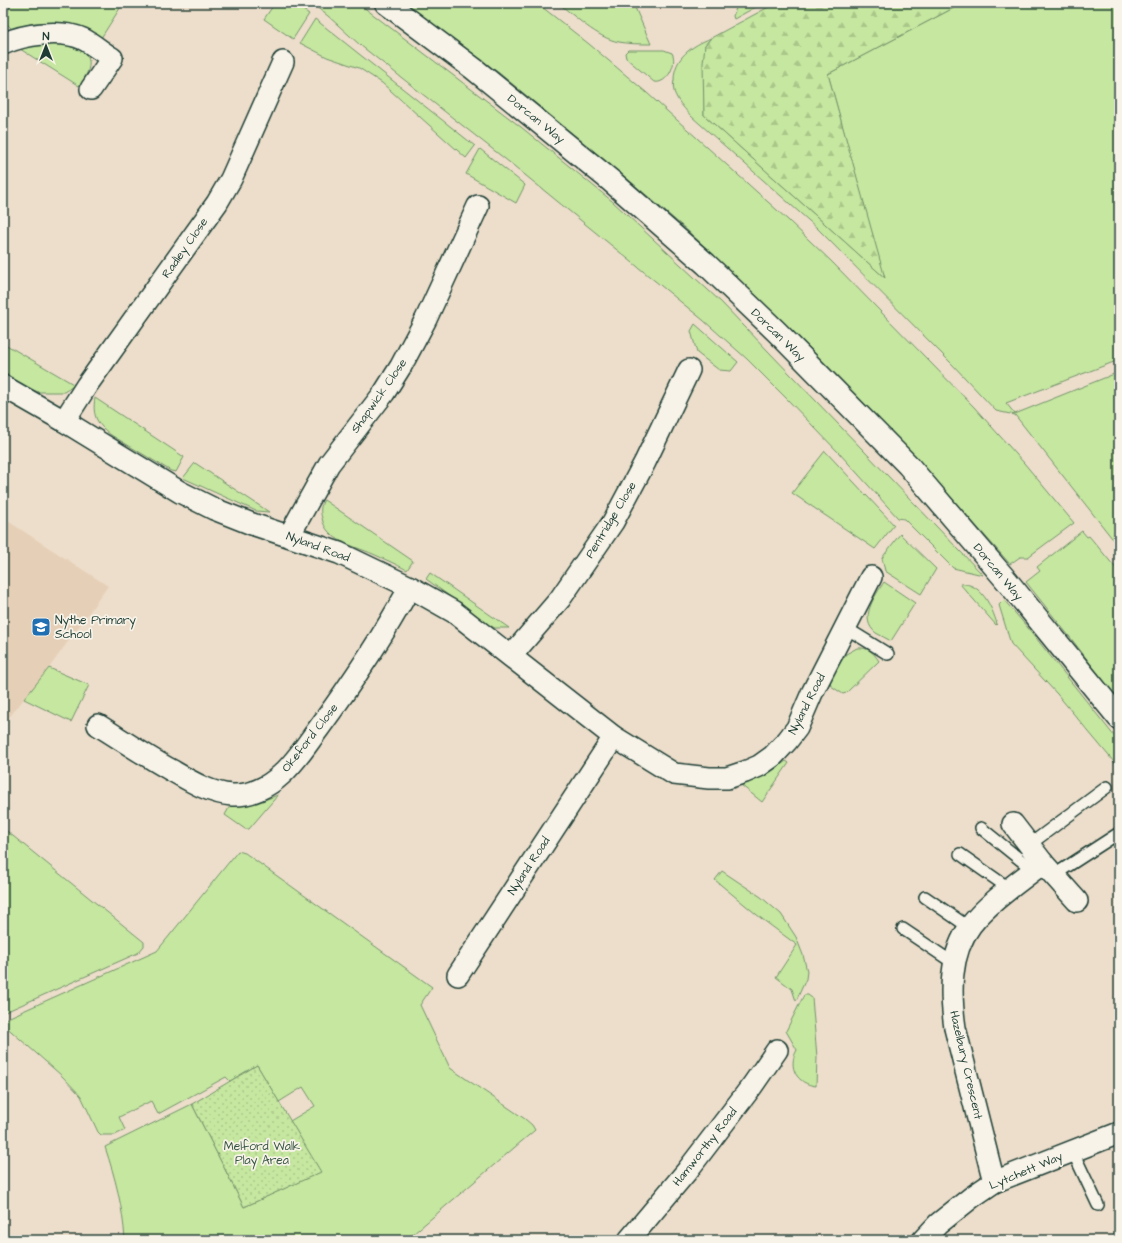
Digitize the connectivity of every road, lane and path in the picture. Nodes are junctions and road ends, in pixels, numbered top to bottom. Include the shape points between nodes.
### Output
1 (386, 3) edge
2 (3, 44) edge
3 (283, 62) dead end
4 (91, 89) dead end
5 (478, 206) dead end
6 (689, 370) dead end
7 (3, 386) edge
8 (64, 421) junction
9 (289, 536) junction
10 (871, 577) dead end
11 (410, 587) junction
12 (846, 628) junction
13 (888, 654) dead end
14 (511, 656) junction
15 (1119, 718) edge
16 (98, 725) dead end
17 (614, 737) junction
18 (1107, 787) dead end
19 (1013, 824) dead end
20 (981, 828) dead end
21 (1119, 833) edge
22 (1029, 845) junction
23 (960, 854) dead end
24 (1043, 869) junction
25 (1010, 889) junction
26 (925, 897) dead end
27 (1077, 901) dead end
28 (970, 928) junction
29 (903, 929) dead end
30 (955, 964) junction
31 (458, 974) dead end
32 (777, 1050) dead end
33 (1119, 1133) edge
34 (1073, 1152) junction
35 (994, 1182) junction
36 (1098, 1205) dead end
37 (629, 1240) edge
38 (923, 1240) edge

1 - 15 main road, Dorcan Way via 474,69 610,180 706,264 777,332 908,465
2 - 4 street via 15,38 41,34 70,35 83,39 112,58
3 - 8 street, Radley Close via 232,179
5 - 9 street, Shapwick Close via 426,319 401,366 329,464
6 - 14 street, Pentridge Close via 645,462 612,522 560,599
7 - 8 street, Nyland Road
8 - 9 street, Nyland Road via 180,492 214,509
9 - 11 street, Nyland Road via 340,553
10 - 12 street, Nyland Road
11 - 14 street, Nyland Road via 454,612
11 - 16 street, Okeford Close via 341,698 290,766 276,780 250,794 225,794 196,785
12 - 13 lane
12 - 17 street, Nyland Road via 797,728 773,756 758,766 727,778 674,774
14 - 17 street, Nyland Road
17 - 31 street, Nyland Road
18 - 22 lane
19 - 22 street
20 - 24 lane
21 - 24 lane
22 - 24 street
23 - 25 lane
24 - 25 street, Hazelbury Crescent
24 - 27 street
25 - 28 street, Hazelbury Crescent via 985,909
26 - 28 lane
28 - 30 street, Hazelbury Crescent
29 - 30 lane
30 - 35 street, Hazelbury Crescent via 952,1002 955,1028
32 - 37 street, Hamworthy Road via 687,1171
33 - 34 street, Lytchett Way
34 - 35 street, Lytchett Way
34 - 36 lane
35 - 38 street, Lytchett Way via 938,1224

